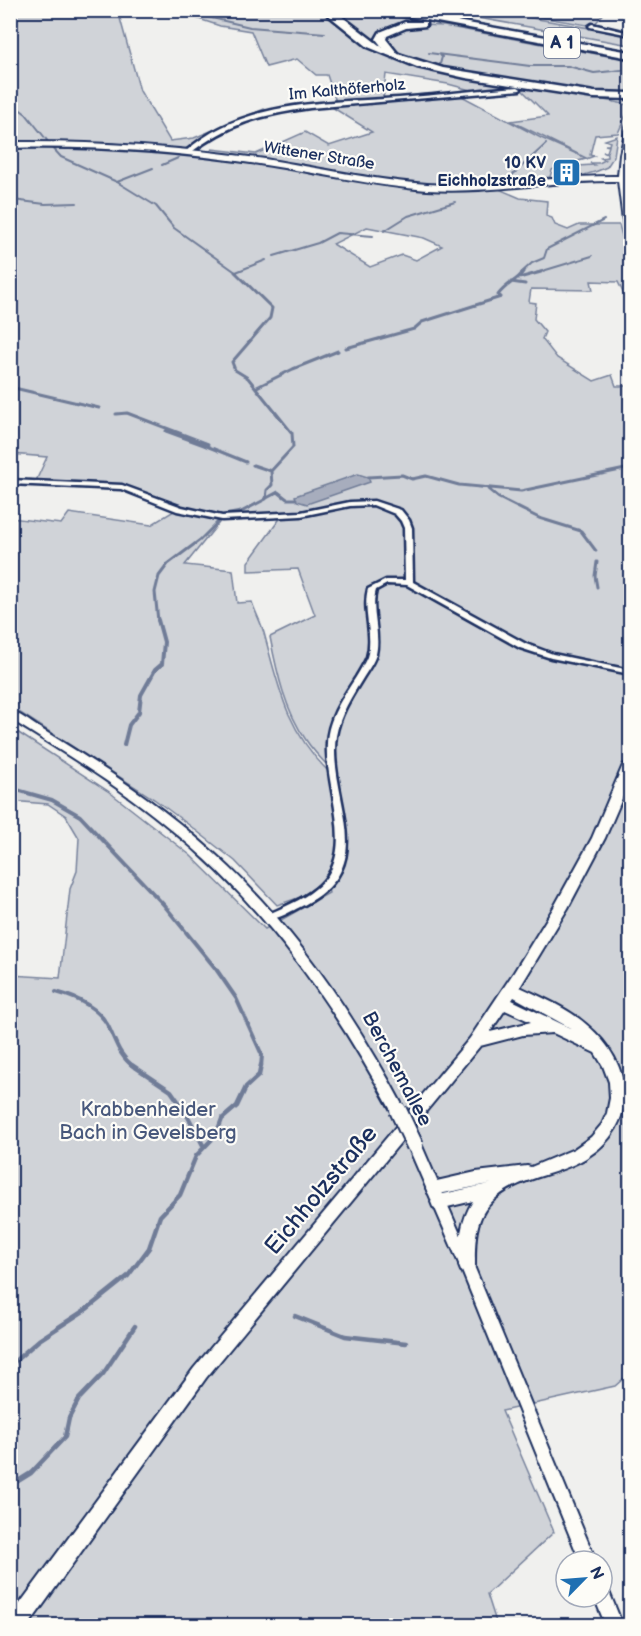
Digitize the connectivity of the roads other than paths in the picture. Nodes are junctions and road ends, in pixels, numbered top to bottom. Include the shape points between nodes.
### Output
1 (326, 10) edge
2 (377, 10) edge
3 (415, 10) edge
4 (592, 26) dead end
5 (494, 31) junction
6 (630, 34) edge
7 (630, 48) edge
8 (394, 55) junction
9 (630, 56) edge
10 (518, 89) dead end
11 (629, 98) edge
12 (630, 127) edge
13 (10, 145) edge
14 (188, 152) junction
15 (623, 158) junction
16 (583, 178) junction
17 (623, 179) junction
18 (630, 236) edge
19 (10, 482) edge
20 (409, 583) junction
21 (630, 672) edge
22 (10, 714) edge
23 (630, 765) edge
24 (270, 917) junction
25 (507, 995) junction
26 (559, 1028) junction
27 (475, 1042) junction
28 (599, 1050) junction
29 (535, 1172) junction
30 (497, 1189) junction
31 (436, 1195) junction
32 (467, 1266) junction
33 (583, 1549) edge
34 (608, 1609) edge
35 (16, 1626) edge
36 (615, 1626) edge

1 - 8 highway via 369,43
2 - 5 highway, A 1
3 - 7 highway, A 1
4 - 6 street
5 - 8 highway via 405,25 389,30 381,39
5 - 9 highway, A 1
8 - 11 highway via 456,72
10 - 14 street, Im Kalthöferholz via 276,110 212,135
12 - 15 main road
13 - 14 main road, Wittener Straße
14 - 16 main road, Wittener Straße via 429,187 494,187
15 - 16 main road via 607,171
15 - 17 main road
16 - 17 main road, Wittener Straße
17 - 18 main road
19 - 20 street via 122,487 180,509 222,518 301,514 350,504 386,506 405,519 408,528
20 - 21 street via 523,646 551,656
20 - 24 street via 386,582 372,589 368,602 372,653 345,699 333,730 331,745 344,842 340,862 322,889
22 - 24 street, Berchemallee via 109,777 170,822 219,863
23 - 25 main road, Eichholzstraße via 612,813 561,910
24 - 31 street, Berchemallee, bridge via 336,1002 398,1110
25 - 26 main road
25 - 27 main road, Eichholzstraße
25 - 28 main road via 573,1022
26 - 27 main road via 515,1030
26 - 28 main road
27 - 35 main road, Eichholzstraße via 200,1374
28 - 29 main road via 619,1083 612,1121 597,1141 581,1153
29 - 30 main road
29 - 31 main road via 512,1173
30 - 31 main road
30 - 32 main road via 482,1200 473,1215
31 - 32 street, Berchemallee
32 - 33 street, Berchemallee
34 - 36 street

